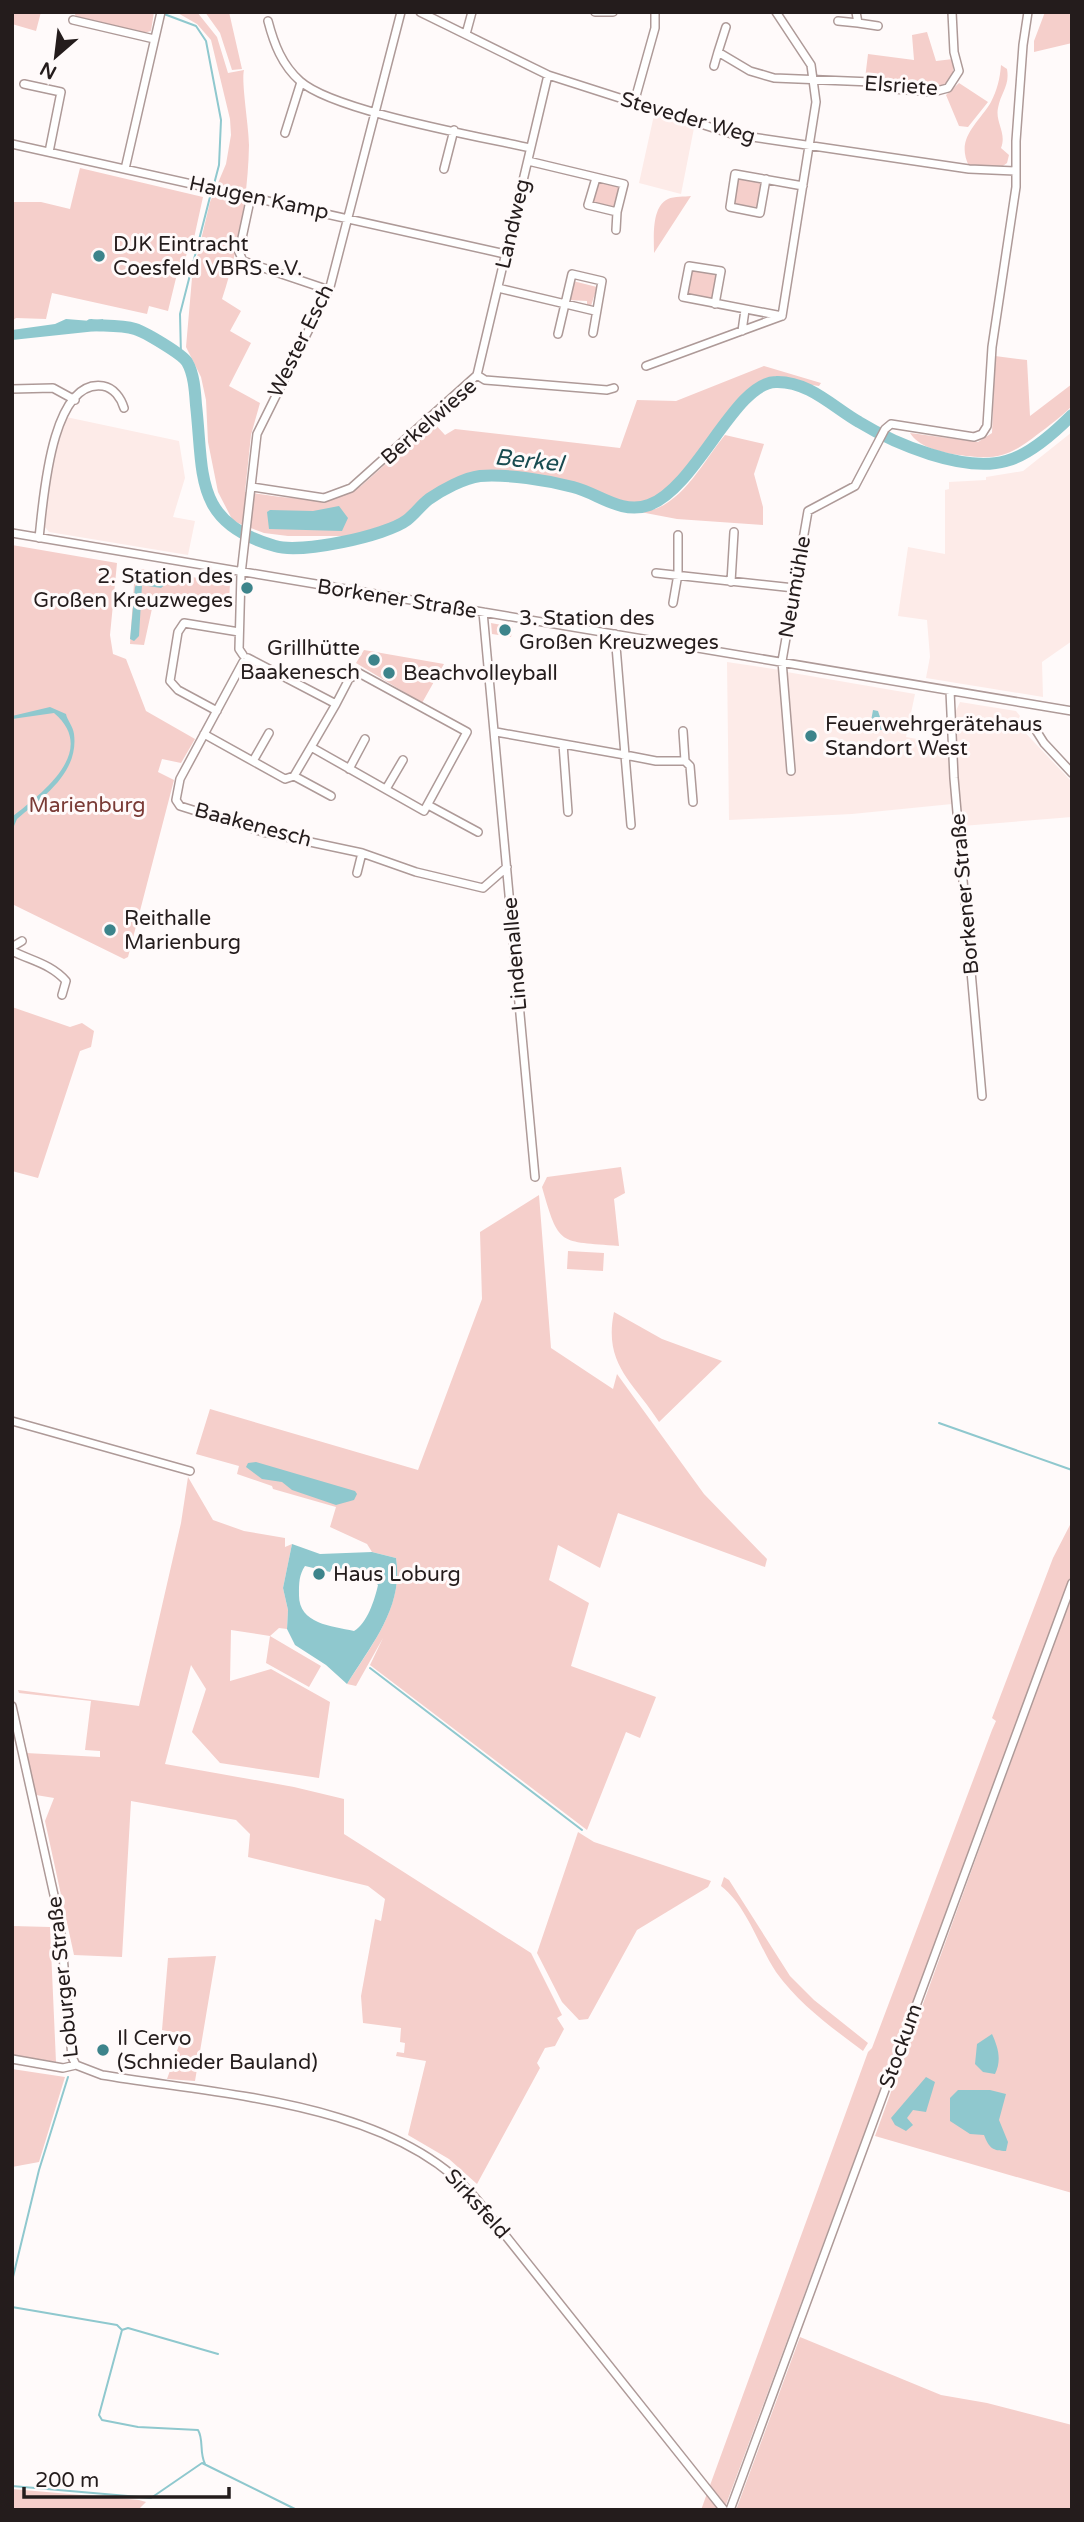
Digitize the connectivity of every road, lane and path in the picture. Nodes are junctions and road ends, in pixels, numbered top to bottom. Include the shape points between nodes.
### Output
1 (161, 12) edge
2 (401, 12) edge
3 (420, 12) edge
4 (472, 12) edge
5 (595, 12) edge
6 (613, 12) edge
7 (655, 12) edge
8 (776, 12) edge
9 (856, 12) edge
10 (952, 12) edge
11 (1028, 12) edge
12 (73, 20) dead end
13 (268, 21) dead end
14 (838, 21) dead end
15 (858, 23) junction
16 (878, 26) dead end
17 (726, 27) dead end
18 (466, 34) junction
19 (154, 39) junction
20 (718, 52) junction
21 (714, 66) dead end
22 (548, 75) junction
23 (814, 79) junction
24 (301, 82) junction
25 (24, 84) dead end
26 (634, 103) junction
27 (376, 111) junction
28 (454, 130) junction
29 (285, 134) dead end
30 (12, 144) edge
31 (810, 147) junction
32 (530, 148) junction
33 (49, 152) junction
34 (528, 161) junction
35 (125, 169) junction
36 (444, 169) dead end
37 (1015, 171) junction
38 (596, 178) junction
39 (766, 179) junction
40 (803, 186) junction
41 (251, 196) junction
42 (617, 212) junction
43 (348, 218) junction
44 (617, 230) dead end
45 (505, 254) junction
46 (498, 288) junction
47 (329, 290) junction
48 (564, 304) junction
49 (715, 304) junction
50 (745, 310) junction
51 (595, 311) junction
52 (782, 316) junction
53 (742, 331) junction
54 (593, 333) dead end
55 (558, 334) dead end
56 (646, 366) dead end
57 (477, 375) junction
58 (614, 388) dead end
59 (12, 389) edge
60 (75, 400) junction
61 (124, 408) dead end
62 (252, 486) junction
63 (734, 532) dead end
64 (12, 534) edge
65 (678, 535) dead end
66 (38, 538) junction
67 (656, 573) dead end
68 (241, 574) junction
69 (678, 574) junction
70 (731, 582) junction
71 (794, 588) junction
72 (673, 603) dead end
73 (483, 612) junction
74 (239, 632) junction
75 (615, 634) junction
76 (245, 658) junction
77 (782, 662) junction
78 (950, 691) junction
79 (336, 704) junction
80 (216, 711) junction
81 (1072, 711) edge
82 (1032, 724) dead end
83 (682, 731) dead end
84 (496, 732) junction
85 (269, 733) dead end
86 (204, 734) junction
87 (365, 739) dead end
88 (563, 744) junction
89 (311, 747) junction
90 (625, 755) junction
91 (403, 760) dead end
92 (253, 761) junction
93 (685, 761) junction
94 (349, 769) junction
95 (791, 771) dead end
96 (1072, 773) edge
97 (294, 776) junction
98 (386, 789) junction
99 (331, 796) dead end
100 (693, 802) dead end
101 (428, 805) junction
102 (568, 812) dead end
103 (631, 825) dead end
104 (478, 832) dead end
105 (362, 853) junction
106 (507, 867) junction
107 (357, 873) dead end
108 (22, 941) dead end
109 (12, 949) edge
110 (62, 995) dead end
111 (982, 1096) dead end
112 (535, 1177) dead end
113 (12, 1421) edge
114 (190, 1471) dead end
115 (1072, 1583) edge
116 (12, 1706) edge
117 (14, 1730) edge
118 (12, 2059) edge
119 (76, 2065) junction
120 (724, 2510) edge
121 (730, 2510) edge

1 - 19 street
2 - 27 street, Wester Esch
3 - 18 street, Steveder Weg
4 - 18 street
5 - 6 street
7 - 26 street via 656,28
8 - 23 street via 804,50
9 - 15 street
10 - 23 street, Elsriete via 959,71 943,91
11 - 37 street
12 - 19 street
13 - 24 street via 280,56
14 - 15 street
15 - 16 street
17 - 20 street
18 - 22 street, Steveder Weg
19 - 35 street
20 - 21 street
20 - 23 street via 750,71 774,78
22 - 26 street, Steveder Weg
22 - 32 street, Landweg
23 - 31 street
24 - 27 street via 327,96
24 - 29 street
25 - 33 street via 61,92
26 - 31 street, Steveder Weg via 732,134
27 - 28 street
27 - 43 street, Wester Esch
28 - 32 street
28 - 36 street
30 - 33 street, Haugen Kamp
31 - 37 street, Steveder Weg
31 - 40 street
32 - 34 street, Landweg
33 - 35 street, Haugen Kamp
34 - 38 street, Landweg
34 - 45 street, Landweg
35 - 41 street, Haugen Kamp
37 - 71 street, Neumühle via 985,430 974,437 888,426 855,486 808,511
38 - 42 street, Landweg via 624,184
38 - 42 street via 588,205
39 - 39 street via 735,174 730,207 760,212
39 - 40 street
40 - 52 street
41 - 43 street, Haugen Kamp
41 - 47 street via 239,252 243,261
42 - 44 street, Landweg
43 - 45 street, Haugen Kamp
43 - 47 street, Wester Esch
45 - 46 street, Landweg
46 - 48 street, Landweg
46 - 57 street, Landweg
47 - 62 street, Wester Esch via 260,425
48 - 51 street, Landweg
48 - 51 street via 572,274 602,281
48 - 55 street
49 - 49 street via 683,298 689,266 721,271
49 - 50 street
50 - 52 street
50 - 53 street
51 - 54 street
52 - 53 street
53 - 56 street
57 - 58 street, Berkelwiese via 497,381
57 - 62 street, Berkelwiese via 351,488 324,498
59 - 60 street via 53,388
60 - 61 street via 88,388 101,386 114,391
60 - 66 street via 59,423 52,444
62 - 68 street, Wester Esch
63 - 70 street
64 - 66 street, Borkener Straße
65 - 69 street
66 - 68 street, Borkener Straße
67 - 69 street
68 - 73 street, Borkener Straße
68 - 74 street
69 - 70 street
69 - 72 street
70 - 71 street
71 - 77 street, Neumühle
73 - 75 street, Borkener Straße
73 - 84 street, Lindenallee
74 - 76 street via 239,649
74 - 80 street via 184,623 178,632 170,681
75 - 77 street, Borkener Straße
75 - 90 street
76 - 79 street
76 - 80 street, Baakenesch
77 - 78 street, Borkener Straße
77 - 95 street
78 - 81 street, Borkener Straße
78 - 111 street, Borkener Straße
79 - 89 street
79 - 101 street via 349,678 359,673 467,732
80 - 86 street, Baakenesch
82 - 96 street
83 - 93 street
84 - 88 street
84 - 106 street, Lindenallee
85 - 92 street
86 - 92 street
86 - 105 street, Baakenesch via 180,779 176,800 180,806 263,832
87 - 94 street
88 - 90 street
88 - 102 street
89 - 94 street
89 - 97 street
90 - 93 street
90 - 103 street
91 - 98 street
92 - 97 street via 281,777
93 - 100 street via 690,765
94 - 98 street
97 - 99 street
98 - 101 street via 424,811
101 - 104 street
105 - 106 street, Baakenesch via 482,892
105 - 107 street
106 - 112 street, Lindenallee
108 - 109 street
109 - 110 street via 60,974 66,981
113 - 114 street
115 - 121 street, Stockum
116 - 117 street, Loburger Straße
117 - 119 street, Loburger Straße via 60,1922
118 - 119 street, Loburger Straße via 63,2068
119 - 120 street, Sirksfeld via 102,2075 319,2111 365,2126 448,2169 478,2200

